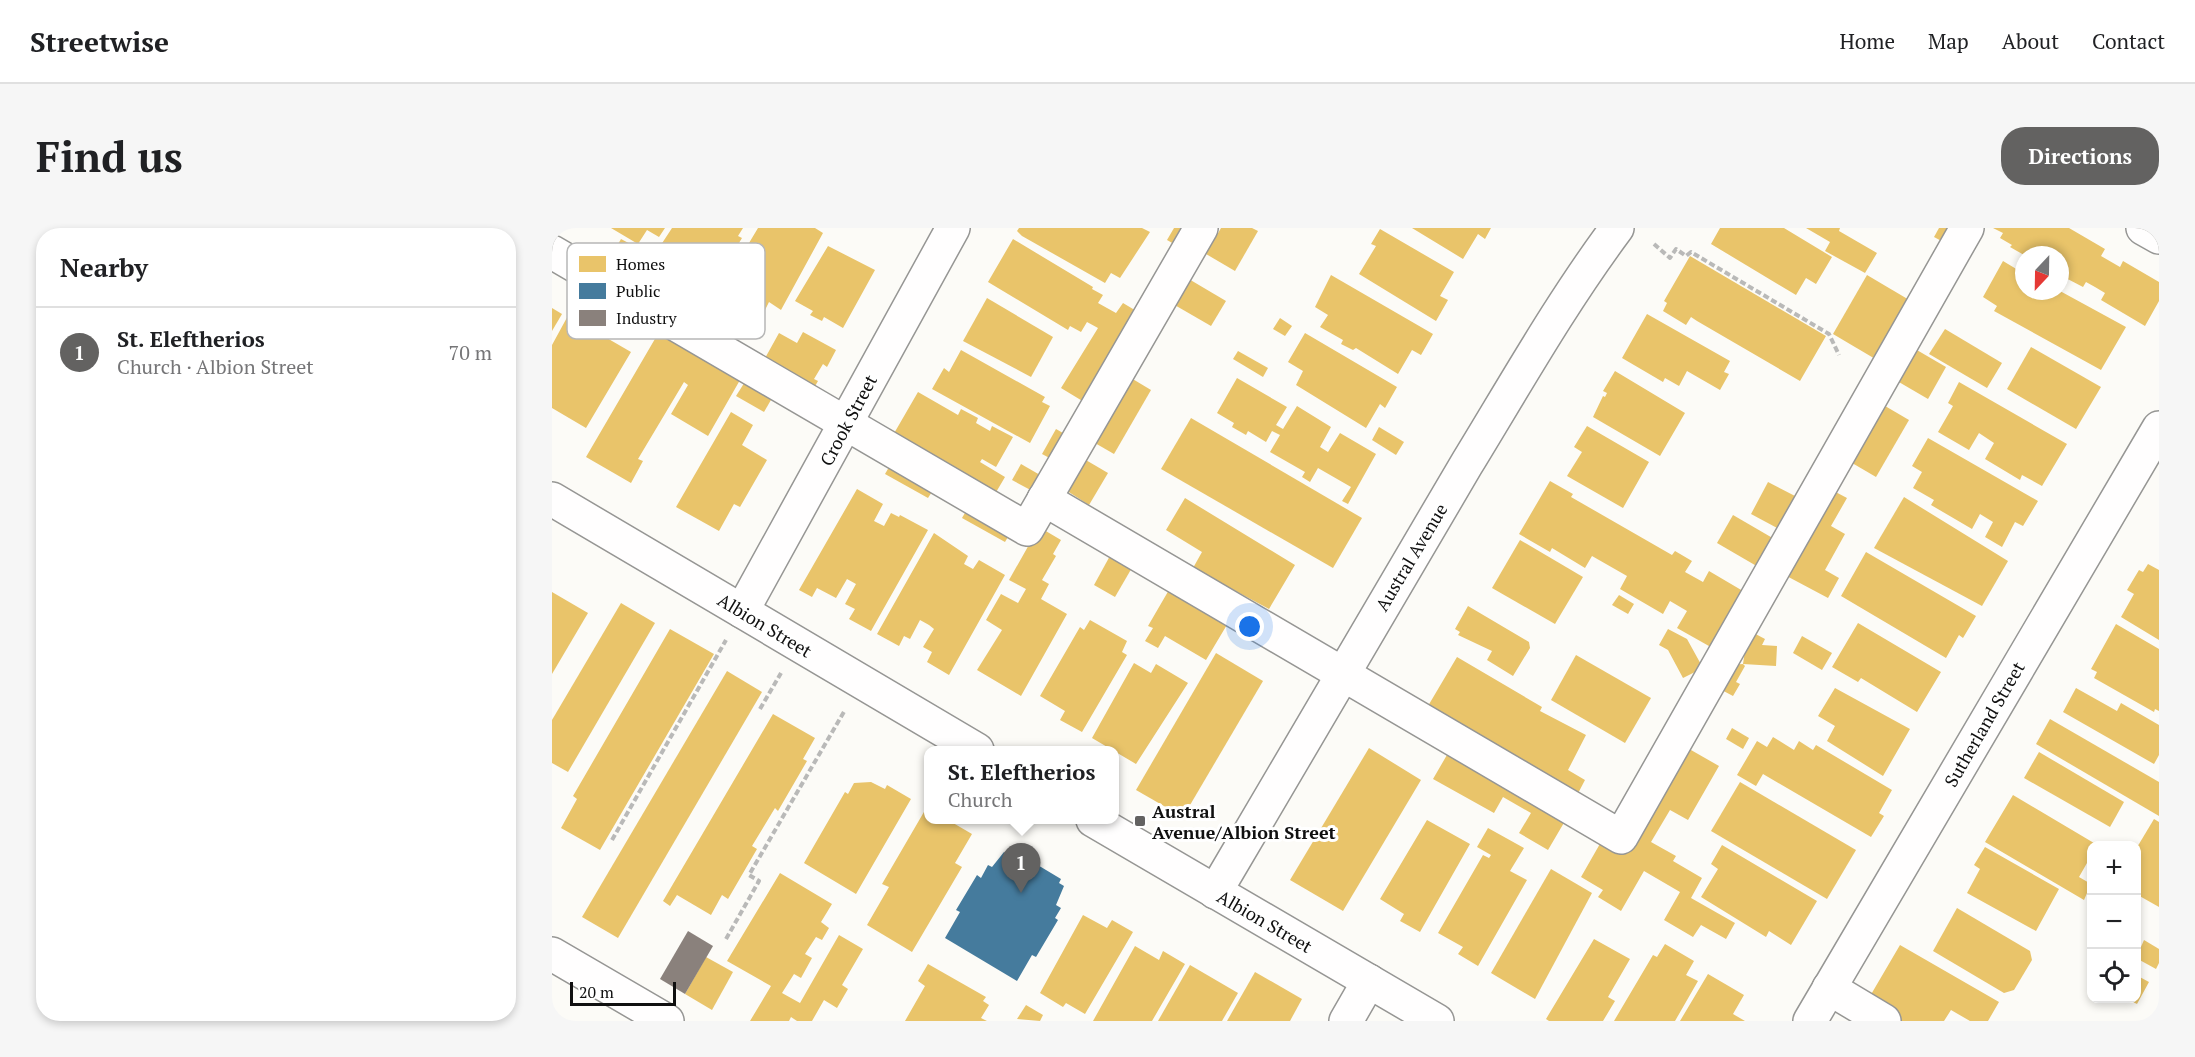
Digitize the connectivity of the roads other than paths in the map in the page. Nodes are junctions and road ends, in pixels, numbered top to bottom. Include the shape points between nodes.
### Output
1 (1201, 228) edge
2 (1617, 228) edge
3 (1967, 228) edge
4 (2143, 228) edge
5 (943, 232) edge
6 (2159, 237) edge
7 (552, 252) edge
8 (567, 261) edge
9 (699, 339) edge
10 (845, 425) junction
11 (2159, 428) edge
12 (552, 499) edge
13 (1044, 499) junction
14 (735, 623) junction
15 (1341, 673) junction
16 (969, 746) edge
17 (1101, 824) edge
18 (1215, 891) junction
19 (552, 954) edge
20 (1369, 981) junction
21 (1829, 988) junction
22 (667, 1021) edge
23 (1346, 1021) edge
24 (1437, 1021) edge
25 (1810, 1021) edge
26 (1884, 1021) edge

1 - 13 street
2 - 15 street, Austral Avenue via 1578,281
3 - 15 street via 1622,837
4 - 6 street
5 - 10 street, Crook Street
7 - 8 street
9 - 10 street
10 - 13 street via 1027,529
10 - 14 street, Crook Street
11 - 21 street, Sutherland Street
12 - 14 street, Albion Street
13 - 15 street
14 - 16 street, Albion Street
15 - 18 street, Austral Avenue
17 - 18 street, Albion Street
18 - 20 street, Albion Street
19 - 22 street
20 - 23 street
20 - 24 street, Albion Street
21 - 25 street, Sutherland Street
21 - 26 street

